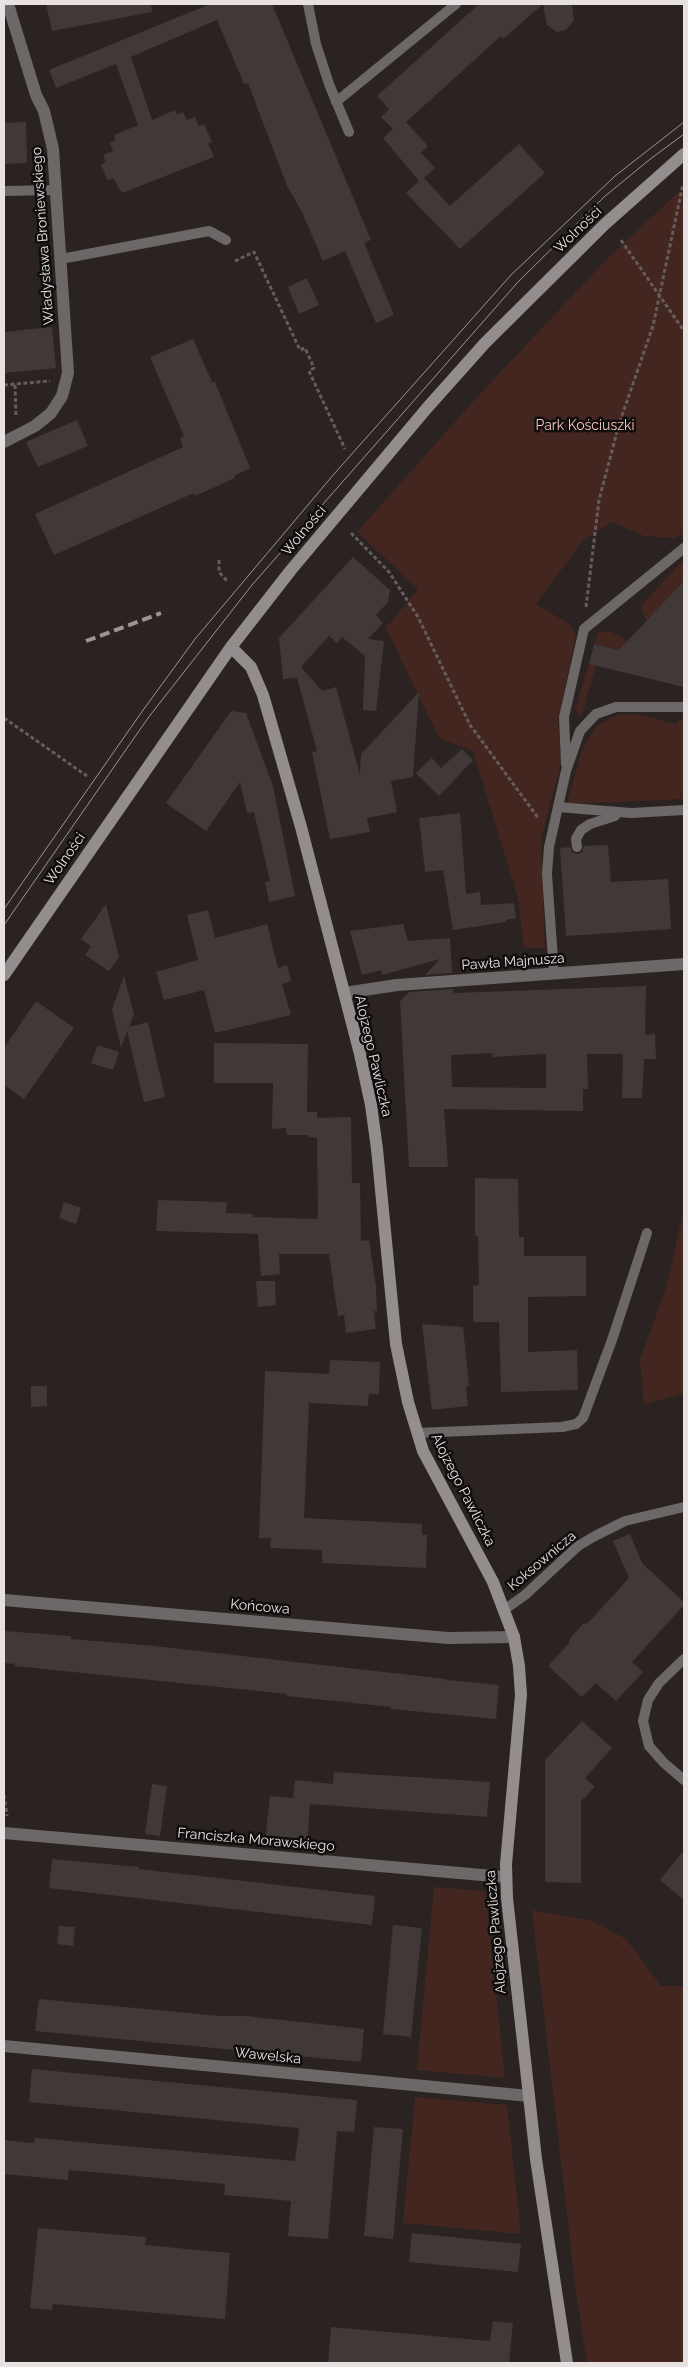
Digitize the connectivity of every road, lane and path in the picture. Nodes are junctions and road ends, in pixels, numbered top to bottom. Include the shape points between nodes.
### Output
1 (8, 4) edge
2 (308, 4) edge
3 (456, 4) edge
4 (336, 102) junction
5 (349, 132) dead end
6 (684, 154) edge
7 (683, 184) edge
8 (56, 190) junction
9 (4, 191) edge
10 (226, 240) dead end
11 (621, 240) dead end
12 (60, 259) junction
13 (234, 261) dead end
14 (660, 296) junction
15 (684, 331) edge
16 (58, 380) dead end
17 (4, 385) edge
18 (15, 385) junction
19 (17, 426) dead end
20 (4, 442) edge
21 (345, 449) dead end
22 (351, 533) dead end
23 (684, 548) edge
24 (219, 560) dead end
25 (228, 582) dead end
26 (584, 630) junction
27 (231, 647) junction
28 (683, 707) dead end
29 (4, 718) edge
30 (566, 771) junction
31 (87, 776) dead end
32 (558, 807) junction
33 (684, 810) edge
34 (631, 813) junction
35 (552, 837) junction
36 (577, 847) dead end
37 (684, 964) edge
38 (8, 967) edge
39 (554, 974) junction
40 (4, 975) edge
41 (344, 992) junction
42 (647, 1233) dead end
43 (418, 1433) junction
44 (684, 1507) edge
45 (4, 1600) edge
46 (504, 1610) junction
47 (514, 1637) junction
48 (684, 1659) edge
49 (684, 1780) edge
50 (4, 1833) edge
51 (505, 1877) junction
52 (4, 2046) edge
53 (528, 2096) junction
54 (567, 2363) edge

1 - 8 street, Władysława Broniewskiego via 44,111 53,149
2 - 4 lane via 316,44
3 - 4 lane
4 - 5 lane
6 - 27 street, Wolności via 605,224 485,343 291,570
7 - 14 path
8 - 9 lane
8 - 12 street, Władysława Broniewskiego
10 - 12 lane via 209,231
11 - 14 path
12 - 20 street, Władysława Broniewskiego via 68,373 62,396 51,413 35,426
13 - 21 path via 254,252 300,350 305,348 314,368 308,371
14 - 15 path
14 - 26 path via 653,326 618,424 599,500
16 - 18 path
17 - 18 path
18 - 19 path
22 - 35 path via 388,572 414,610 470,725
23 - 26 lane
24 - 25 path via 219,572
26 - 30 lane via 564,717
27 - 38 street, Wolności
27 - 41 street, Alojzego Pawliczka via 251,667 263,695
28 - 30 lane via 616,707 596,714 580,731
29 - 31 path
30 - 32 lane
32 - 34 lane
32 - 35 lane
33 - 34 lane
34 - 36 lane via 590,824 581,830 576,839
35 - 39 lane via 548,874
37 - 39 street, Pawła Majnusza
38 - 40 street, Wolności
39 - 41 street, Pawła Majnusza
41 - 43 street, Alojzego Pawliczka via 371,1105 396,1344
42 - 43 lane via 583,1418 576,1424 562,1427
43 - 46 street, Alojzego Pawliczka via 423,1451 493,1582
44 - 46 lane, Koksownicza via 625,1521 595,1536 578,1546
45 - 47 street, Końcowa via 448,1638
46 - 47 street, Alojzego Pawliczka
47 - 51 street, Alojzego Pawliczka via 520,1695
48 - 49 lane via 659,1683 648,1700 643,1721 649,1746
50 - 51 street, Franciszka Morawskiego
51 - 53 street, Alojzego Pawliczka
52 - 53 street, Wawelska
53 - 54 street, Alojzego Pawliczka

